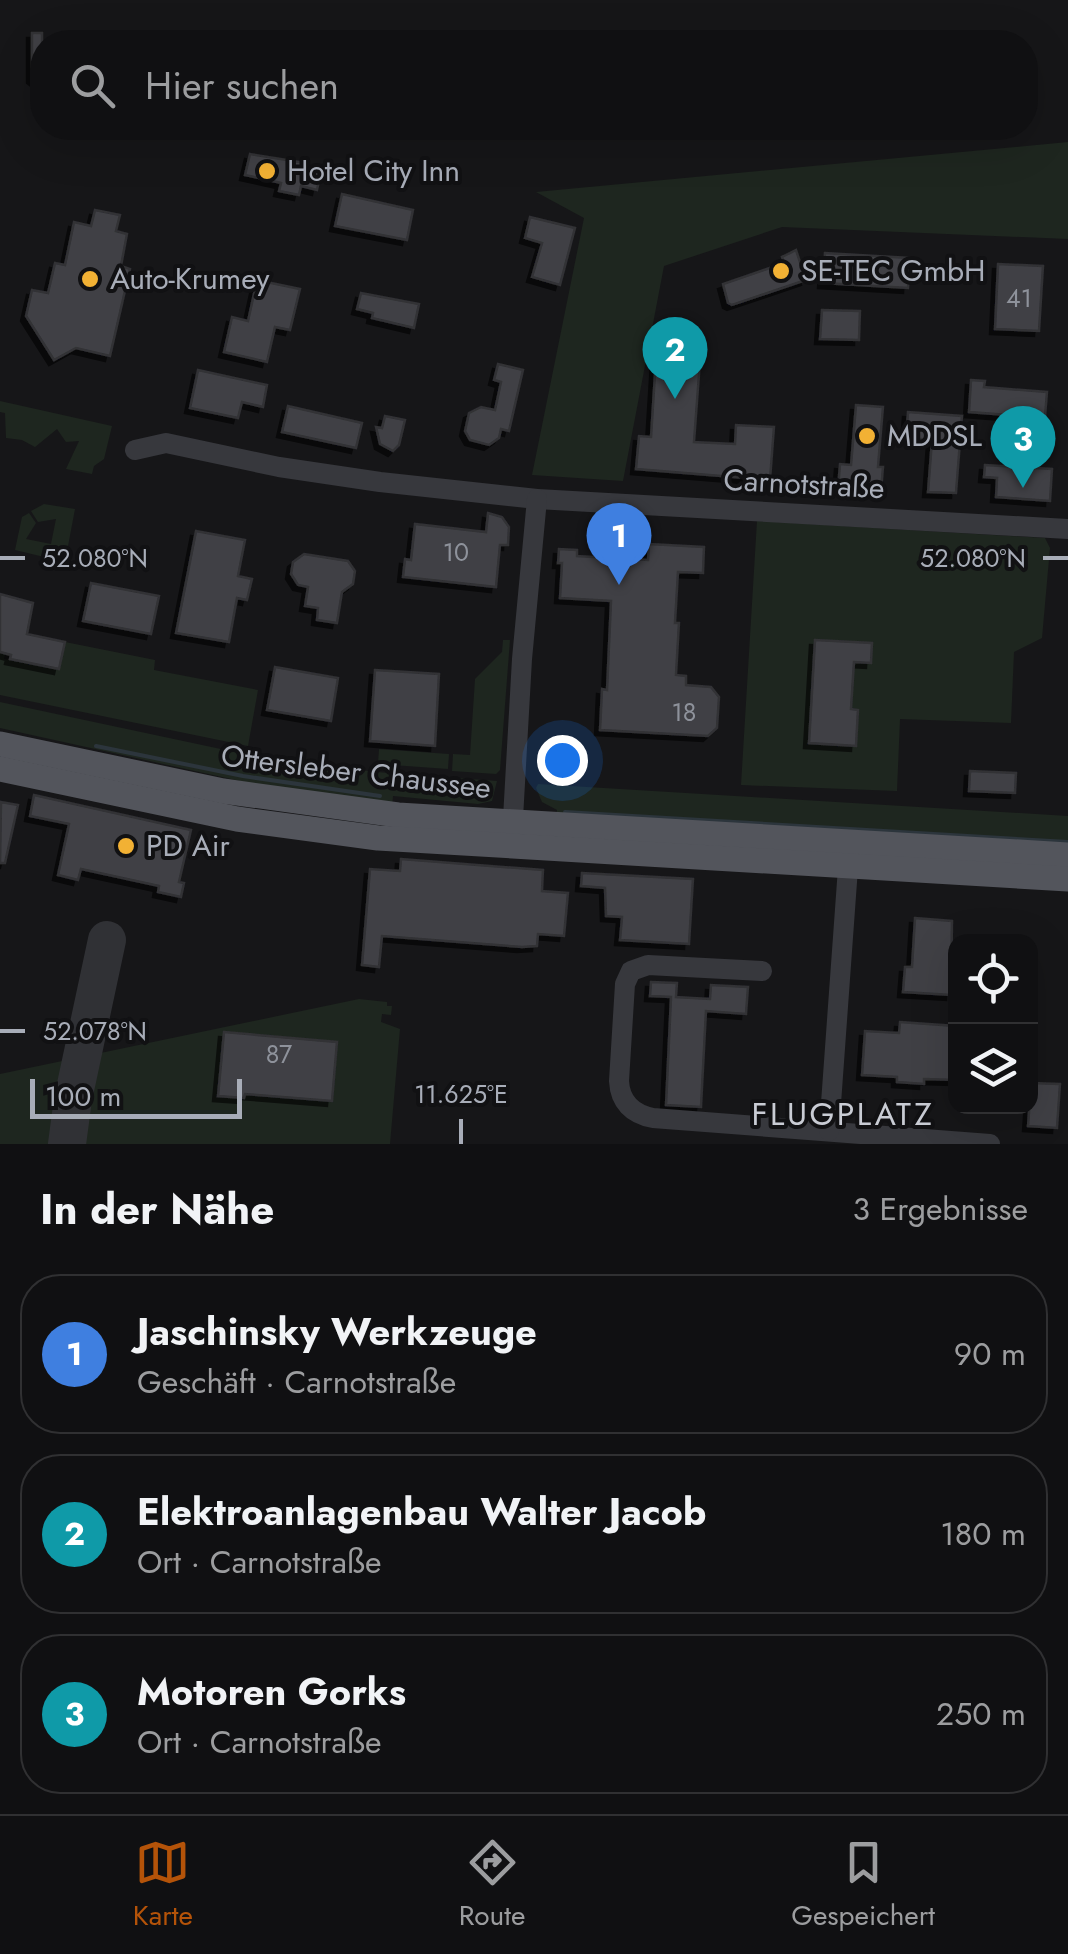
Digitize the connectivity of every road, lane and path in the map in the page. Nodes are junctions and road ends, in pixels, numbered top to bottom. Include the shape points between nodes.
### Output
1 (135, 450) dead end
2 (537, 499) junction
3 (1068, 529) edge
4 (0, 744) edge
5 (0, 769) edge
6 (512, 836) junction
7 (849, 854) junction
8 (1068, 855) edge
9 (1068, 880) edge
10 (762, 972) dead end
11 (830, 1131) junction
12 (990, 1144) edge

1 - 2 street, Carnotstraße via 166,443 279,467
2 - 3 street, Carnotstraße
2 - 6 street
4 - 6 main road, Ottersleber Chaussee via 261,798
5 - 6 main road, Ottersleber Chaussee via 273,825 378,838
6 - 7 main road, Ottersleber Chaussee
7 - 8 main road, Ottersleber Chaussee
7 - 9 main road, Ottersleber Chaussee
7 - 11 street
10 - 11 street via 632,970 625,984 621,1094 647,1117
11 - 12 street

